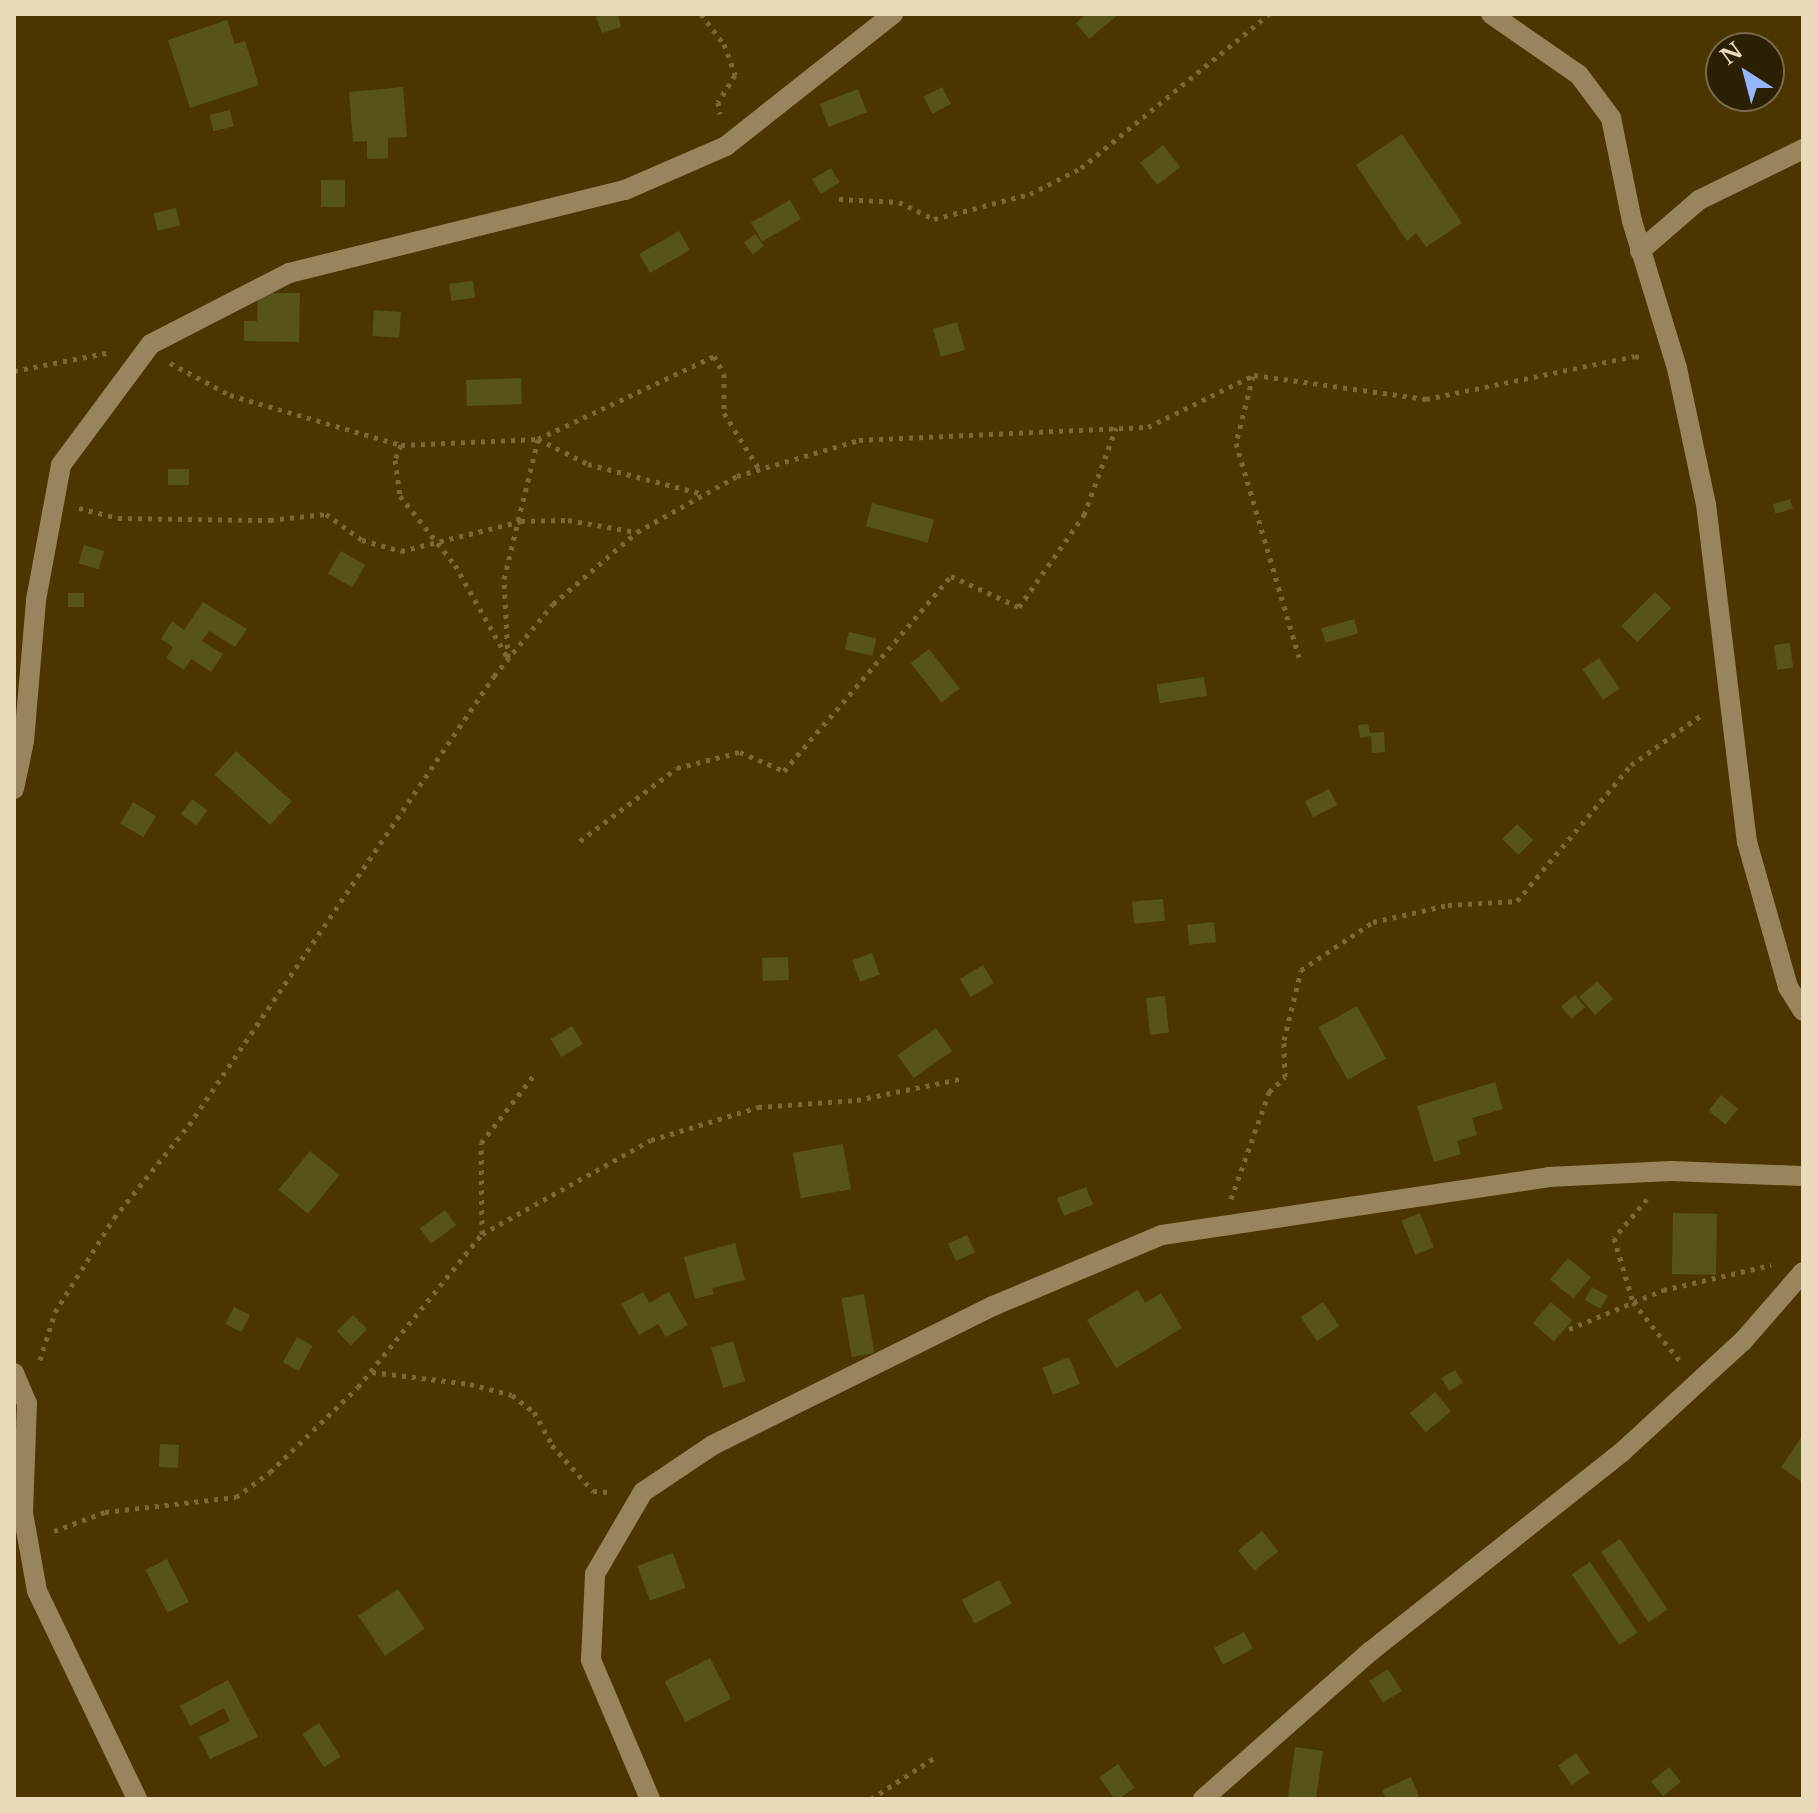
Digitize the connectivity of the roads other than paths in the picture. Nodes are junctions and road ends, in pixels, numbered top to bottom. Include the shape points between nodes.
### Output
1 (893, 14) edge
2 (1491, 14) edge
3 (1803, 149) edge
4 (1640, 251) junction
5 (14, 789) edge
6 (1803, 1011) edge
7 (1803, 1176) edge
8 (1803, 1272) edge
9 (14, 1373) edge
10 (137, 1799) edge
11 (650, 1799) edge
12 (1203, 1799) edge

1 - 5 street via 726,146 625,190 289,273 151,344 61,465
2 - 4 street via 1579,75 1611,118
3 - 4 street via 1699,200
4 - 6 street via 1677,368 1706,504 1747,842 1788,987
7 - 11 street via 1671,1171 1548,1177 1162,1235 993,1306 713,1445 643,1492 595,1574 591,1660
8 - 12 street via 1695,1386 1469,1579 1371,1651
9 - 10 street via 27,1403 25,1545 37,1591

